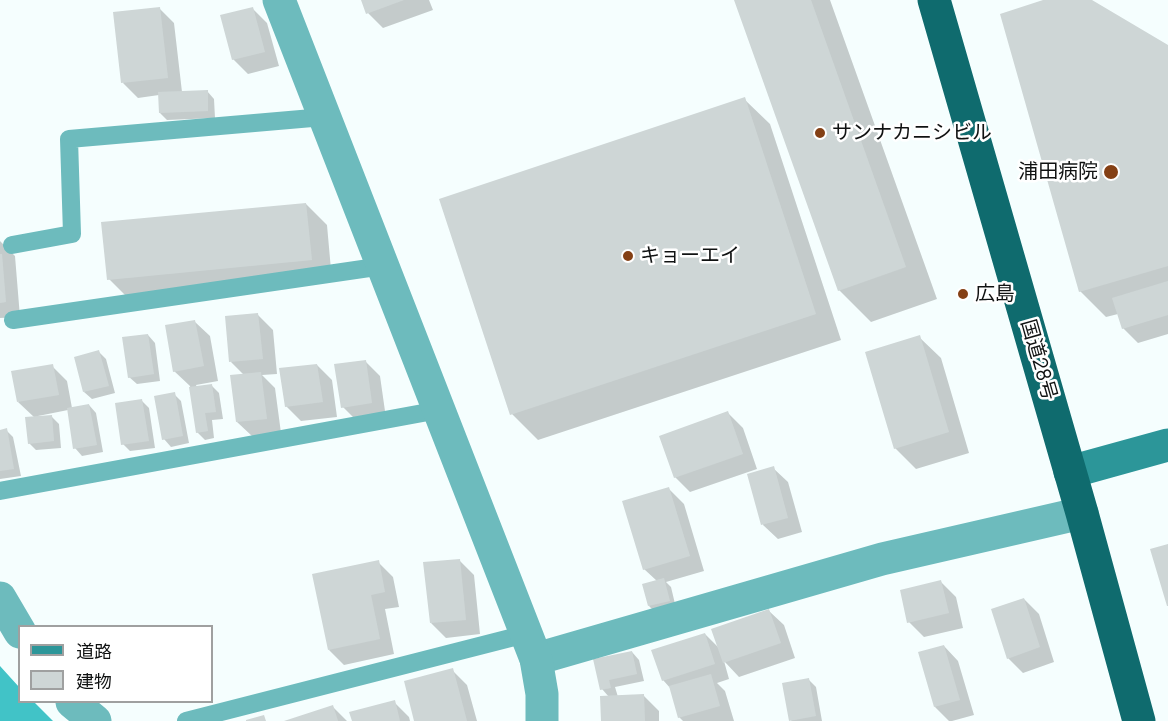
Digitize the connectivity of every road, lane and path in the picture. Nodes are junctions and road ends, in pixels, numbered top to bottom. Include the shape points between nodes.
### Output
1 (279, 0) edge
2 (934, 0) edge
3 (324, 117) junction
4 (12, 245) dead end
5 (382, 266) junction
6 (13, 320) dead end
7 (439, 410) junction
8 (1168, 446) edge
9 (1070, 472) junction
10 (0, 491) edge
11 (1082, 513) junction
12 (0, 598) edge
13 (18, 629) edge
14 (531, 646) junction
15 (73, 703) edge
16 (95, 721) edge
17 (186, 721) edge
18 (542, 721) edge
19 (1139, 721) edge

1 - 3 street
2 - 9 highway, 国道28号
3 - 4 lane via 69,139 72,234
3 - 5 street
5 - 6 lane
5 - 7 street
7 - 10 lane
7 - 14 street
8 - 9 main road
9 - 11 highway, 国道28号
11 - 14 street
11 - 19 highway, 国道28号
12 - 13 street
14 - 17 lane
14 - 18 street via 542,694
15 - 16 street

